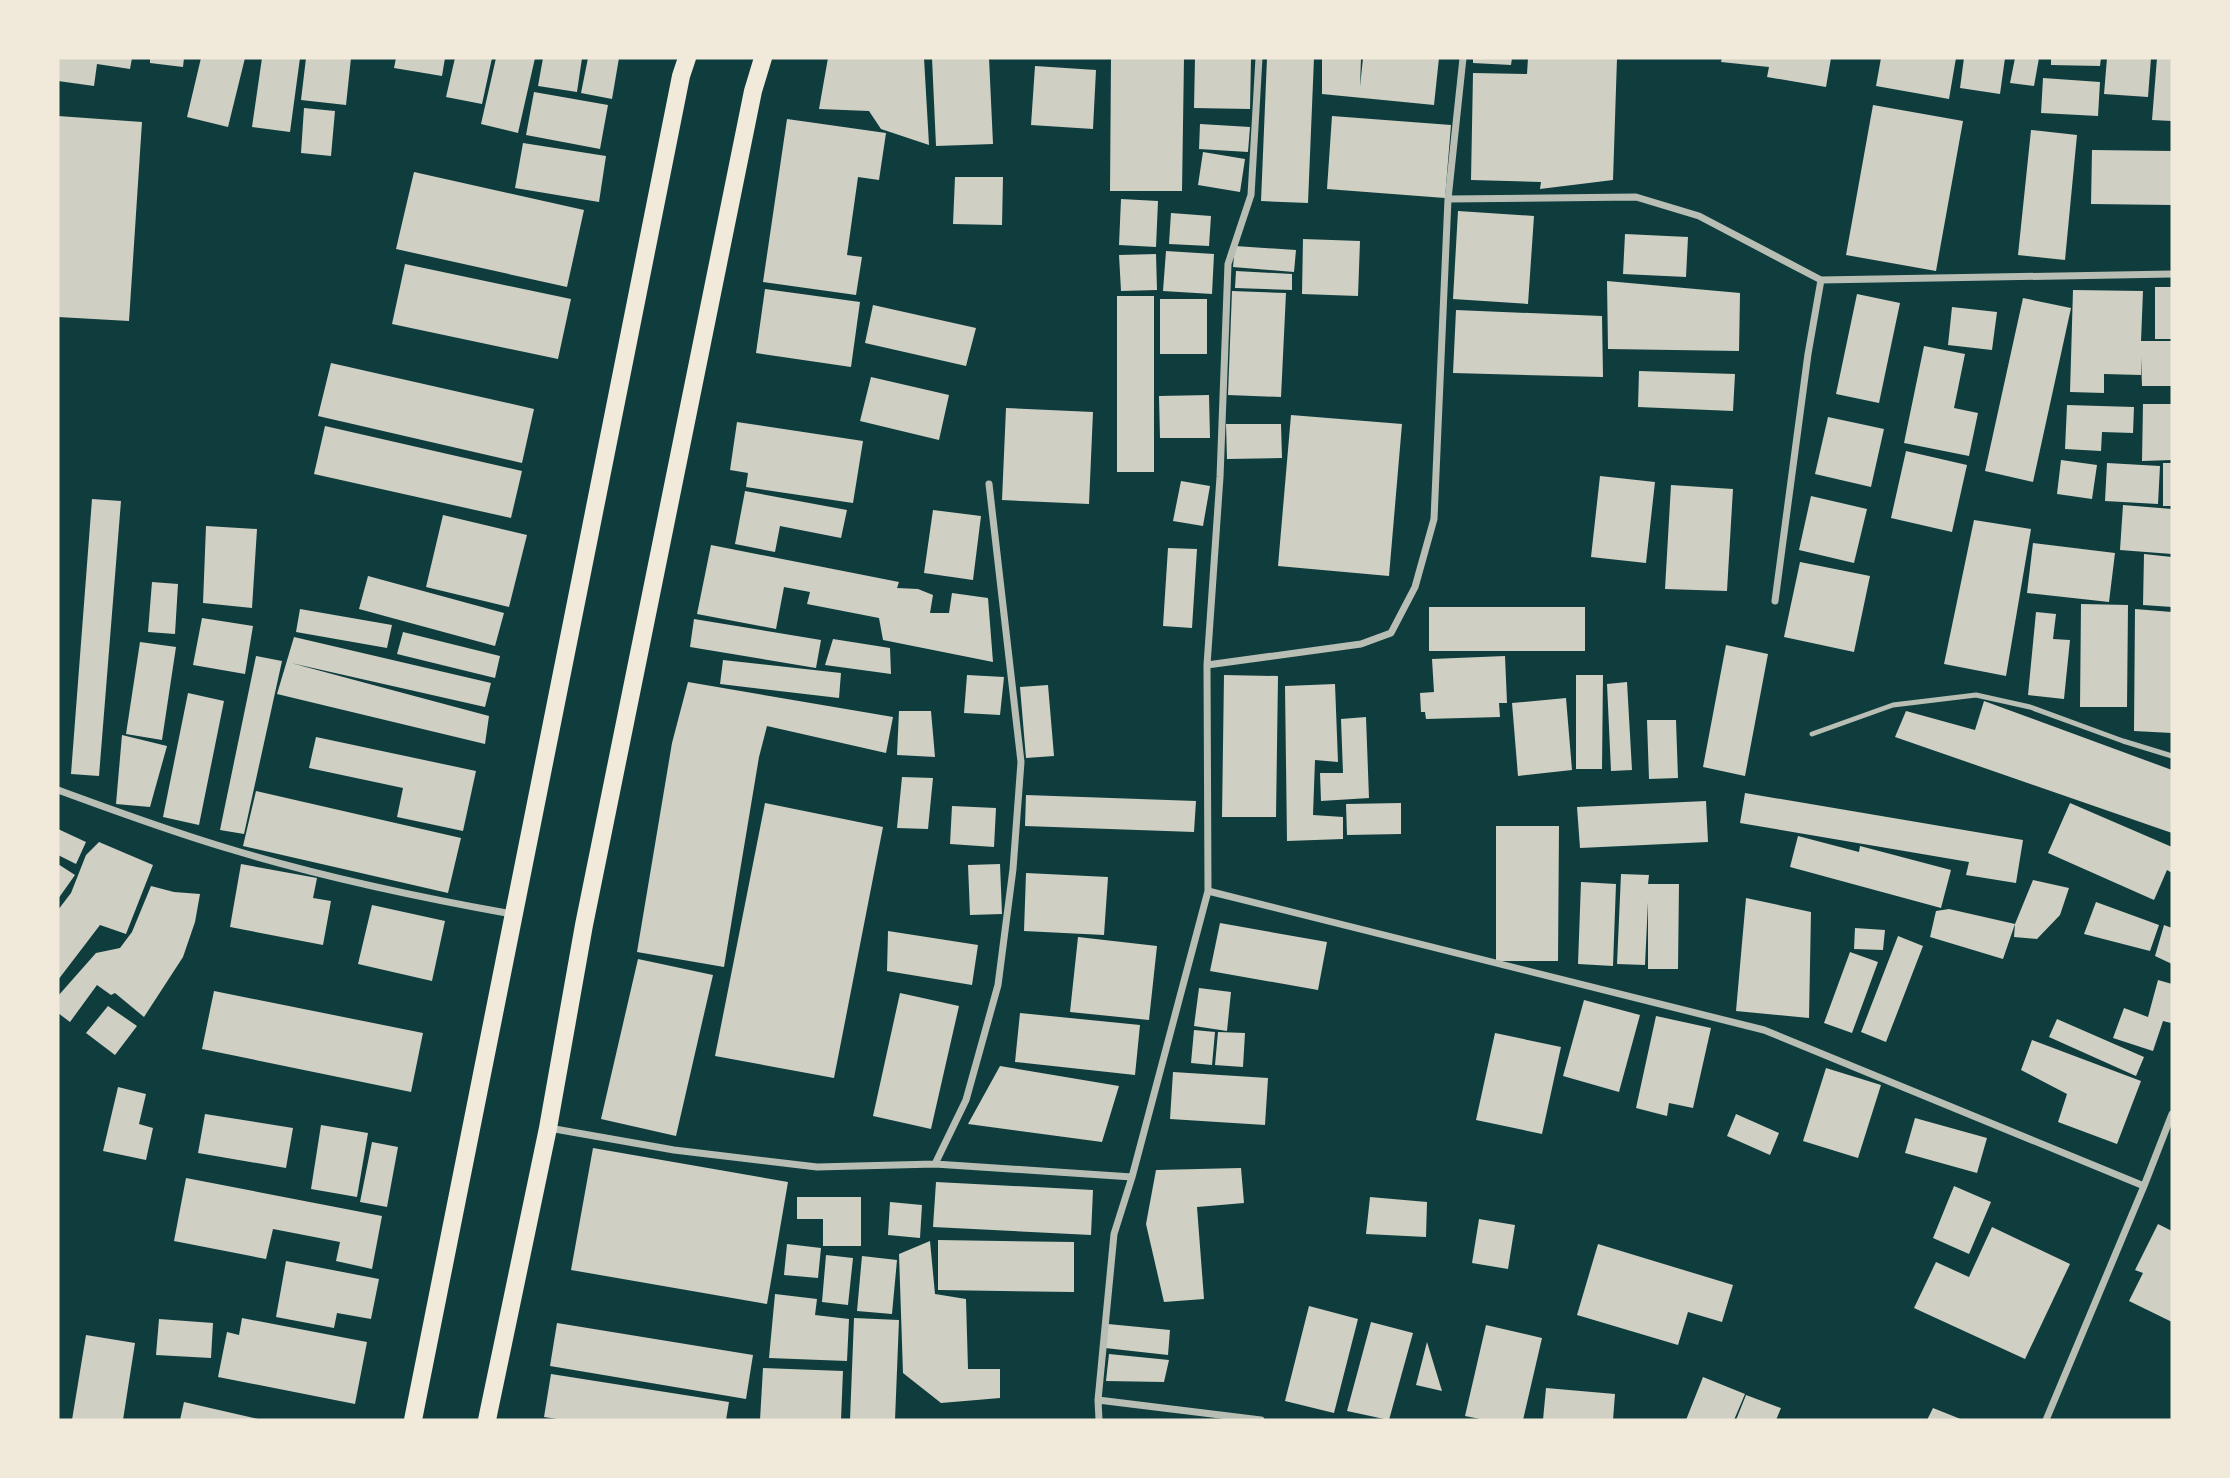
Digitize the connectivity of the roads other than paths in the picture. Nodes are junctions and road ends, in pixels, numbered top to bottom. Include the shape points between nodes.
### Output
1 (687, 58) edge
2 (763, 58) edge
3 (1259, 58) edge
4 (1463, 58) edge
5 (1448, 200) junction
6 (2172, 274) edge
7 (1821, 279) junction
8 (989, 484) dead end
9 (1775, 601) dead end
10 (1207, 665) junction
11 (1812, 734) dead end
12 (2172, 756) edge
13 (58, 790) edge
14 (1208, 891) junction
15 (513, 914) junction
16 (2172, 1114) edge
17 (548, 1128) junction
18 (935, 1164) junction
19 (1132, 1177) junction
20 (2144, 1186) junction
21 (1098, 1400) junction
22 (413, 1420) edge
23 (487, 1420) edge
24 (1099, 1420) edge
25 (1261, 1420) edge
26 (2046, 1420) edge

1 - 15 main road
2 - 17 main road via 584,925
3 - 10 street via 1251,195 1228,264
4 - 5 street
5 - 7 street via 1636,197 1699,216
5 - 10 street via 1434,519 1415,587 1391,633 1361,644
6 - 7 street
7 - 9 street
8 - 18 street via 1021,762 1013,869 998,985 966,1100
10 - 14 street
11 - 12 lane via 1893,705 1976,695 2030,707
13 - 15 street via 231,850 327,876
14 - 19 street
14 - 20 street via 1764,1030
15 - 22 main road
16 - 20 street
17 - 18 street via 674,1150 817,1167
17 - 23 main road
18 - 19 street
19 - 21 street via 1114,1234
20 - 26 street
21 - 24 street
21 - 25 street

